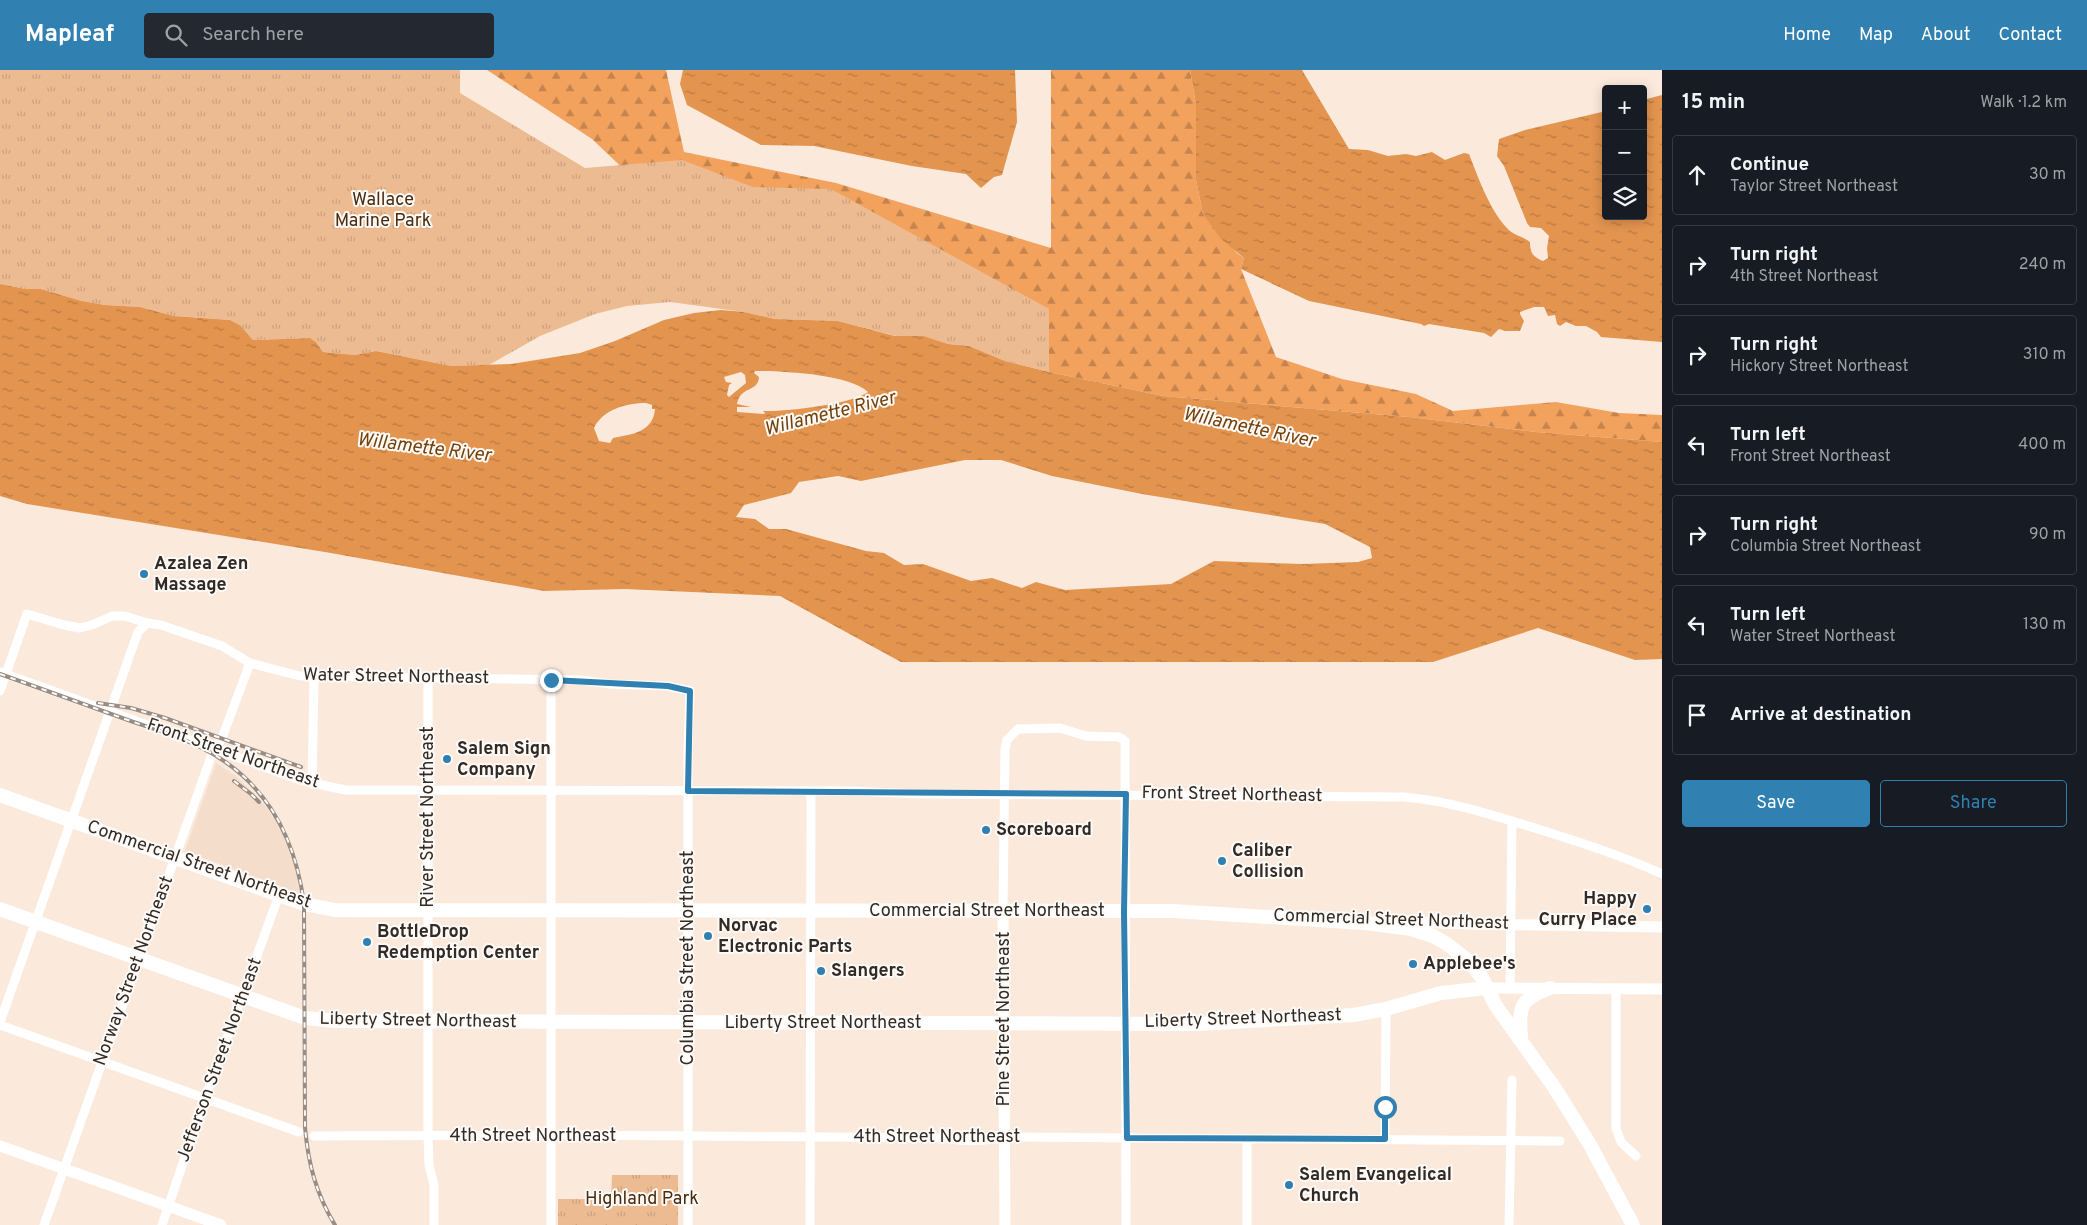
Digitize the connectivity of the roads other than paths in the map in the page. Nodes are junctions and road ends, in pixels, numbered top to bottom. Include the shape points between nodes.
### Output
1 (147, 623) junction
2 (250, 662) junction
3 (3, 673) edge
4 (314, 678) junction
5 (428, 679) junction
6 (551, 680) junction
7 (0, 691) edge
8 (690, 691) joint
9 (109, 711) junction
10 (215, 750) junction
11 (312, 784) junction
12 (427, 791) junction
13 (551, 791) junction
14 (688, 791) junction
15 (811, 791) junction
16 (1005, 794) junction
17 (1126, 794) junction
18 (0, 795) edge
19 (71, 821) junction
20 (1512, 821) junction
21 (175, 858) junction
22 (1662, 874) edge
23 (279, 895) junction
24 (0, 909) edge
25 (428, 910) junction
26 (1004, 910) junction
27 (550, 911) junction
28 (688, 911) junction
29 (810, 911) junction
30 (1124, 912) junction
31 (35, 922) junction
32 (1366, 923) junction
33 (1510, 925) junction
34 (1662, 927) edge
35 (139, 959) junction
36 (1487, 988) junction
37 (1510, 988) junction
38 (1550, 988) junction
39 (1616, 989) junction
40 (1662, 989) edge
41 (243, 996) junction
42 (1386, 1008) junction
43 (428, 1022) junction
44 (550, 1022) junction
45 (689, 1022) junction
46 (810, 1022) junction
47 (1004, 1023) junction
48 (0, 1024) edge
49 (1127, 1024) junction
50 (1521, 1038) junction
51 (102, 1062) junction
52 (1512, 1080) dead end
53 (205, 1098) junction
54 (299, 1132) dead end
55 (551, 1135) junction
56 (314, 1136) dead end
57 (428, 1136) junction
58 (689, 1137) junction
59 (810, 1137) junction
60 (1005, 1138) junction
61 (1127, 1138) junction
62 (1247, 1139) junction
63 (1385, 1139) junction
64 (1509, 1140) junction
65 (1560, 1141) dead end
66 (0, 1146) edge
67 (1636, 1156) dead end
68 (64, 1169) junction
69 (168, 1206) junction
70 (44, 1225) edge
71 (162, 1225) edge
72 (221, 1225) edge
73 (434, 1225) edge
74 (551, 1225) edge
75 (688, 1225) edge
76 (810, 1225) edge
77 (1005, 1225) edge
78 (1126, 1225) edge
79 (1247, 1225) edge
80 (1509, 1225) edge
81 (1633, 1225) edge

1 - 2 street, Water Street Northeast via 222,646
1 - 3 street, Water Street Northeast via 117,615 92,625 76,627 27,614
1 - 9 street via 138,632
2 - 4 street, Water Street Northeast
2 - 10 street, Norway Street Northeast
3 - 7 street
3 - 9 street, Front Street Northeast
4 - 5 street, Water Street Northeast
4 - 11 street
5 - 6 street, Water Street Northeast
5 - 12 street, River Street Northeast
6 - 8 street, Water Street Northeast via 668,686
6 - 13 street
8 - 14 street, Columbia Street Northeast
9 - 10 street, Front Street Northeast
9 - 19 street
10 - 11 street, Front Street Northeast
10 - 21 street, Norway Street Northeast
11 - 12 street, Front Street Northeast via 345,790
12 - 13 street, Front Street Northeast
12 - 25 street, River Street Northeast
13 - 14 street, Front Street Northeast
13 - 27 street
14 - 15 street, Front Street Northeast
14 - 28 street, Columbia Street Northeast
15 - 16 street, Front Street Northeast
15 - 29 street
16 - 17 street, Front Street Northeast
16 - 17 street, Pine Street Northeast via 1005,749 1012,734 1018,729 1060,728 1086,736 1119,737 1125,741
16 - 26 street, Pine Street Northeast
17 - 20 street, Front Street Northeast via 1404,797 1447,803
17 - 30 street
18 - 19 highway, Commercial Street Northeast
19 - 21 highway, Commercial Street Northeast
19 - 31 street
20 - 22 street, Front Street Northeast
20 - 33 street
21 - 23 highway, Commercial Street Northeast
21 - 35 street, Norway Street Northeast
23 - 25 highway, Commercial Street Northeast via 335,910
23 - 41 street, Jefferson Street Northeast
24 - 31 highway, Liberty Street Northeast
25 - 27 highway, Commercial Street Northeast
25 - 43 street, River Street Northeast
26 - 29 highway, Commercial Street Northeast
26 - 30 highway, Commercial Street Northeast
26 - 47 main road, Pine Street Northeast
27 - 28 highway, Commercial Street Northeast
27 - 44 street
28 - 29 highway, Commercial Street Northeast
28 - 45 street, Columbia Street Northeast
29 - 46 street
30 - 32 highway, Commercial Street Northeast via 1212,912
30 - 49 street
31 - 35 highway, Liberty Street Northeast
31 - 48 street
32 - 33 main road, Commercial Street Northeast via 1382,920
32 - 36 highway via 1411,929 1434,936 1470,962
33 - 34 main road, Commercial Street Northeast
33 - 37 street
35 - 41 highway, Liberty Street Northeast
35 - 51 street, Norway Street Northeast
36 - 37 main road, Liberty Street Northeast
36 - 42 highway, Liberty Street Northeast via 1441,993
36 - 50 highway via 1496,1006
37 - 38 main road, Liberty Street Northeast
38 - 39 main road, Liberty Street Northeast
38 - 50 highway via 1530,996 1522,1004 1519,1014
39 - 40 main road, Liberty Street Northeast
39 - 67 street via 1616,1128 1621,1142
41 - 43 highway, Liberty Street Northeast via 313,1020
41 - 53 street, Jefferson Street Northeast
42 - 49 highway, Liberty Street Northeast via 1288,1019
42 - 63 street
43 - 44 highway, Liberty Street Northeast
43 - 57 street, River Street Northeast
44 - 45 highway, Liberty Street Northeast
44 - 55 street
45 - 46 highway, Liberty Street Northeast
45 - 58 street, Columbia Street Northeast
46 - 47 highway, Liberty Street Northeast
46 - 59 street
47 - 49 highway, Liberty Street Northeast
47 - 60 main road, Pine Street Northeast
48 - 51 street
49 - 61 street
50 - 81 highway via 1589,1143
51 - 53 street
51 - 68 street, Norway Street Northeast
52 - 64 street via 1512,1134
53 - 54 street
53 - 69 street, Jefferson Street Northeast
55 - 57 street, 4th Street Northeast
55 - 58 street, 4th Street Northeast
55 - 74 street
56 - 57 street, 4th Street Northeast
57 - 73 street, River Street Northeast via 429,1165 434,1184
58 - 59 street, 4th Street Northeast
58 - 75 street, Columbia Street Northeast
59 - 60 street, 4th Street Northeast
59 - 76 street
60 - 61 street, 4th Street Northeast
60 - 77 main road, Pine Street Northeast
61 - 62 street, 4th Street Northeast
61 - 78 street
62 - 63 street, 4th Street Northeast
62 - 79 street
63 - 64 street, 4th Street Northeast
64 - 65 street, 4th Street Northeast
64 - 80 street
66 - 68 main road
68 - 69 main road
68 - 70 street, Norway Street Northeast
69 - 71 street, Jefferson Street Northeast
69 - 72 main road

